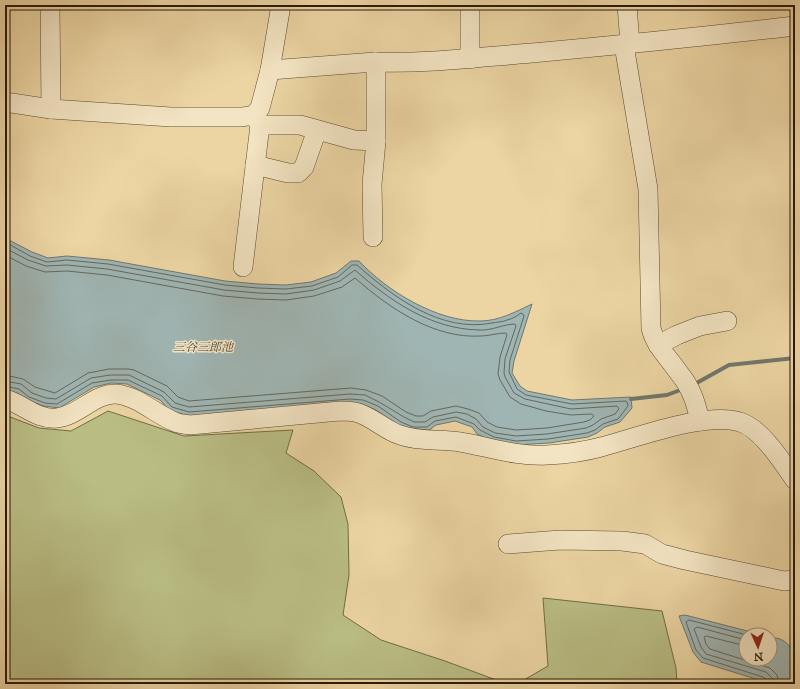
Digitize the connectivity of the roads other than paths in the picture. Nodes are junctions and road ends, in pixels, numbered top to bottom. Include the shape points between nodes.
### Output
1 (50, 5) edge
2 (281, 5) edge
3 (470, 5) edge
4 (627, 5) edge
5 (795, 26) edge
6 (627, 44) junction
7 (470, 58) junction
8 (375, 62) junction
9 (270, 70) junction
10 (5, 102) edge
11 (51, 109) junction
12 (257, 120) junction
13 (316, 130) junction
14 (376, 141) junction
15 (255, 165) junction
16 (373, 237) dead end
17 (243, 267) dead end
18 (727, 321) dead end
19 (658, 345) junction
20 (5, 400) edge
21 (700, 421) junction
22 (795, 480) edge
23 (508, 544) dead end
24 (596, 554) dead end
25 (662, 554) junction
26 (795, 580) edge

1 - 11 street
2 - 9 street
3 - 7 street
4 - 6 street
5 - 6 street
6 - 7 street
6 - 19 street via 648,189 650,317 653,337
7 - 8 street
8 - 9 street
8 - 14 street
9 - 12 street
10 - 11 street
11 - 12 street via 171,117 242,117
12 - 13 street via 300,125
12 - 15 street
13 - 14 street via 354,140
13 - 15 street via 304,167 298,173 288,174
14 - 16 street via 372,184
15 - 17 street
18 - 19 street via 700,326
19 - 21 street via 680,373 696,401
20 - 21 street via 32,413 56,418 103,396 125,395 175,422 190,425 354,411 400,435 545,456 600,448
21 - 22 street via 740,422 753,429
23 - 25 street via 560,540 622,541 645,544
24 - 25 street via 644,550
25 - 26 street via 784,581

